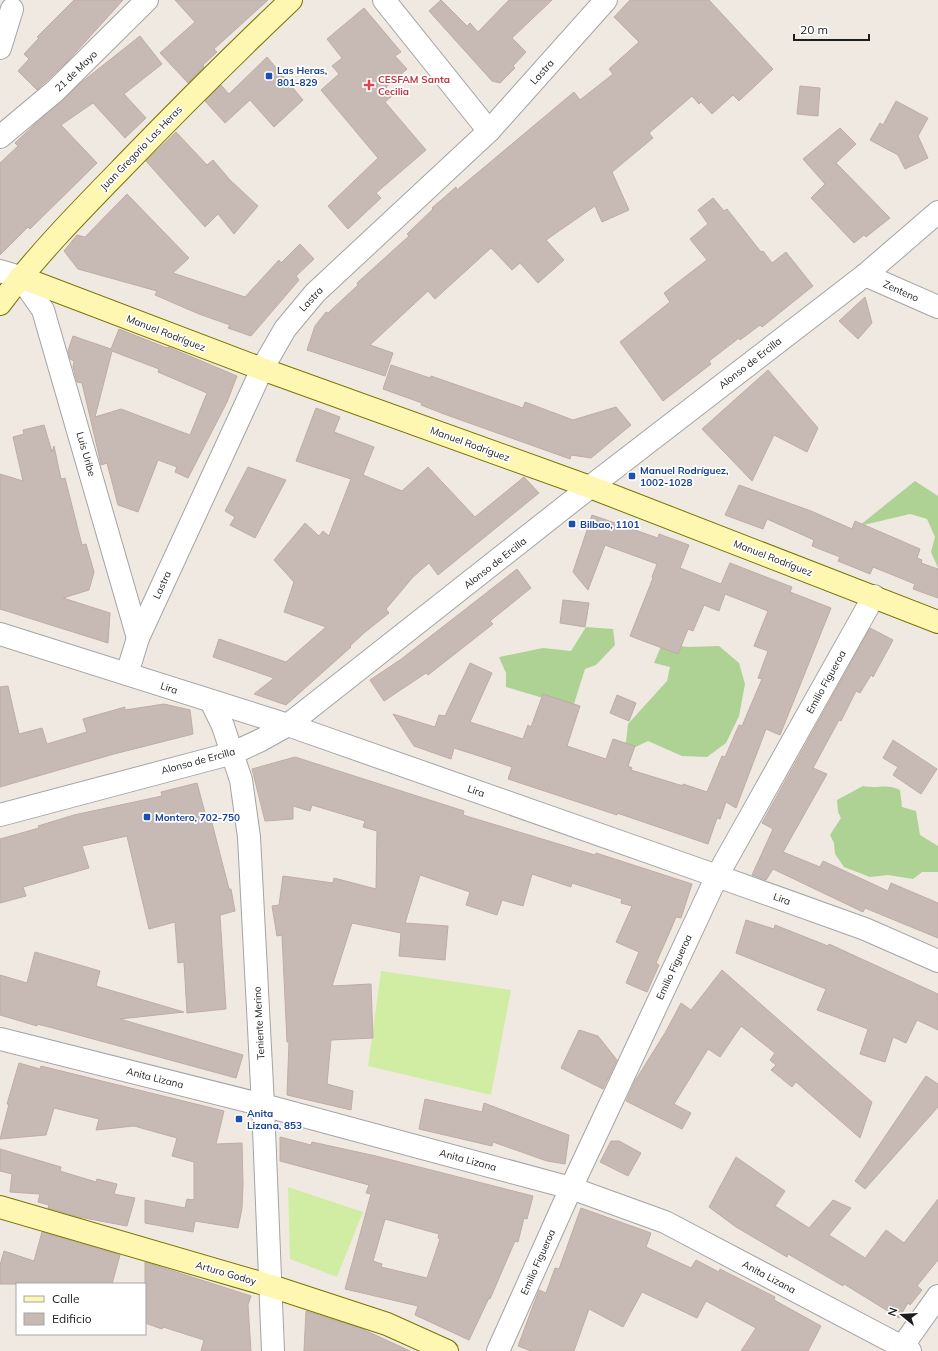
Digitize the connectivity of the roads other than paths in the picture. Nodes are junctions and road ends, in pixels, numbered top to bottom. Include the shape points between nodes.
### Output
1 (147, 0) edge
2 (291, 0) edge
3 (384, 0) edge
4 (606, 0) edge
5 (12, 9) dead end
6 (0, 48) edge
7 (489, 131) junction
8 (0, 137) edge
9 (938, 212) edge
10 (10, 274) edge
11 (865, 275) junction
12 (0, 304) edge
13 (938, 307) edge
14 (262, 369) junction
15 (590, 487) junction
16 (874, 596) junction
17 (938, 622) edge
18 (3, 637) edge
19 (138, 638) junction
20 (127, 674) junction
21 (211, 701) junction
22 (288, 725) junction
23 (233, 753) junction
24 (0, 815) edge
25 (717, 876) junction
26 (938, 961) edge
27 (0, 1039) edge
28 (263, 1105) junction
29 (571, 1188) junction
30 (0, 1207) edge
31 (271, 1286) junction
32 (938, 1296) edge
33 (903, 1350) edge
34 (273, 1351) edge
35 (447, 1351) edge
36 (498, 1351) edge

1 - 8 street, 21 de Mayo via 55,91
2 - 10 main road, Juan Gregorio Las Heras
3 - 7 street
4 - 7 street, Lastra
5 - 6 street
7 - 14 street, Lastra via 315,293 286,329
9 - 11 street, Alonso de Ercilla
10 - 12 main road, Juan Gregorio Las Heras
10 - 14 main road, Manuel Rodríguez
10 - 19 street, Luis Uribe via 43,310
11 - 13 street, Zenteno
11 - 15 street, Alonso de Ercilla
14 - 15 main road, Manuel Rodríguez
14 - 19 street, Lastra
15 - 16 main road, Manuel Rodríguez
15 - 22 street, Alonso de Ercilla
16 - 17 main road, Manuel Rodríguez
16 - 25 street, Emilio Figueroa
18 - 20 street, Lira
19 - 20 street, Lastra
20 - 21 street, Lira
21 - 22 street, Lira
21 - 23 street, Teniente Merino
22 - 23 street, Alonso de Ercilla
22 - 25 street, Lira
23 - 24 street, Alonso de Ercilla
23 - 28 street, Teniente Merino via 241,780 249,837
25 - 26 street, Lira via 865,929
25 - 29 street, Emilio Figueroa
27 - 28 street, Anita Lizana
28 - 29 street, Anita Lizana
28 - 31 street, Teniente Merino
29 - 33 street, Anita Lizana via 664,1222
29 - 36 street, Emilio Figueroa
30 - 31 main road, Arturo Godoy
31 - 34 street, Teniente Merino
31 - 35 main road, Arturo Godoy via 387,1324
32 - 33 street

